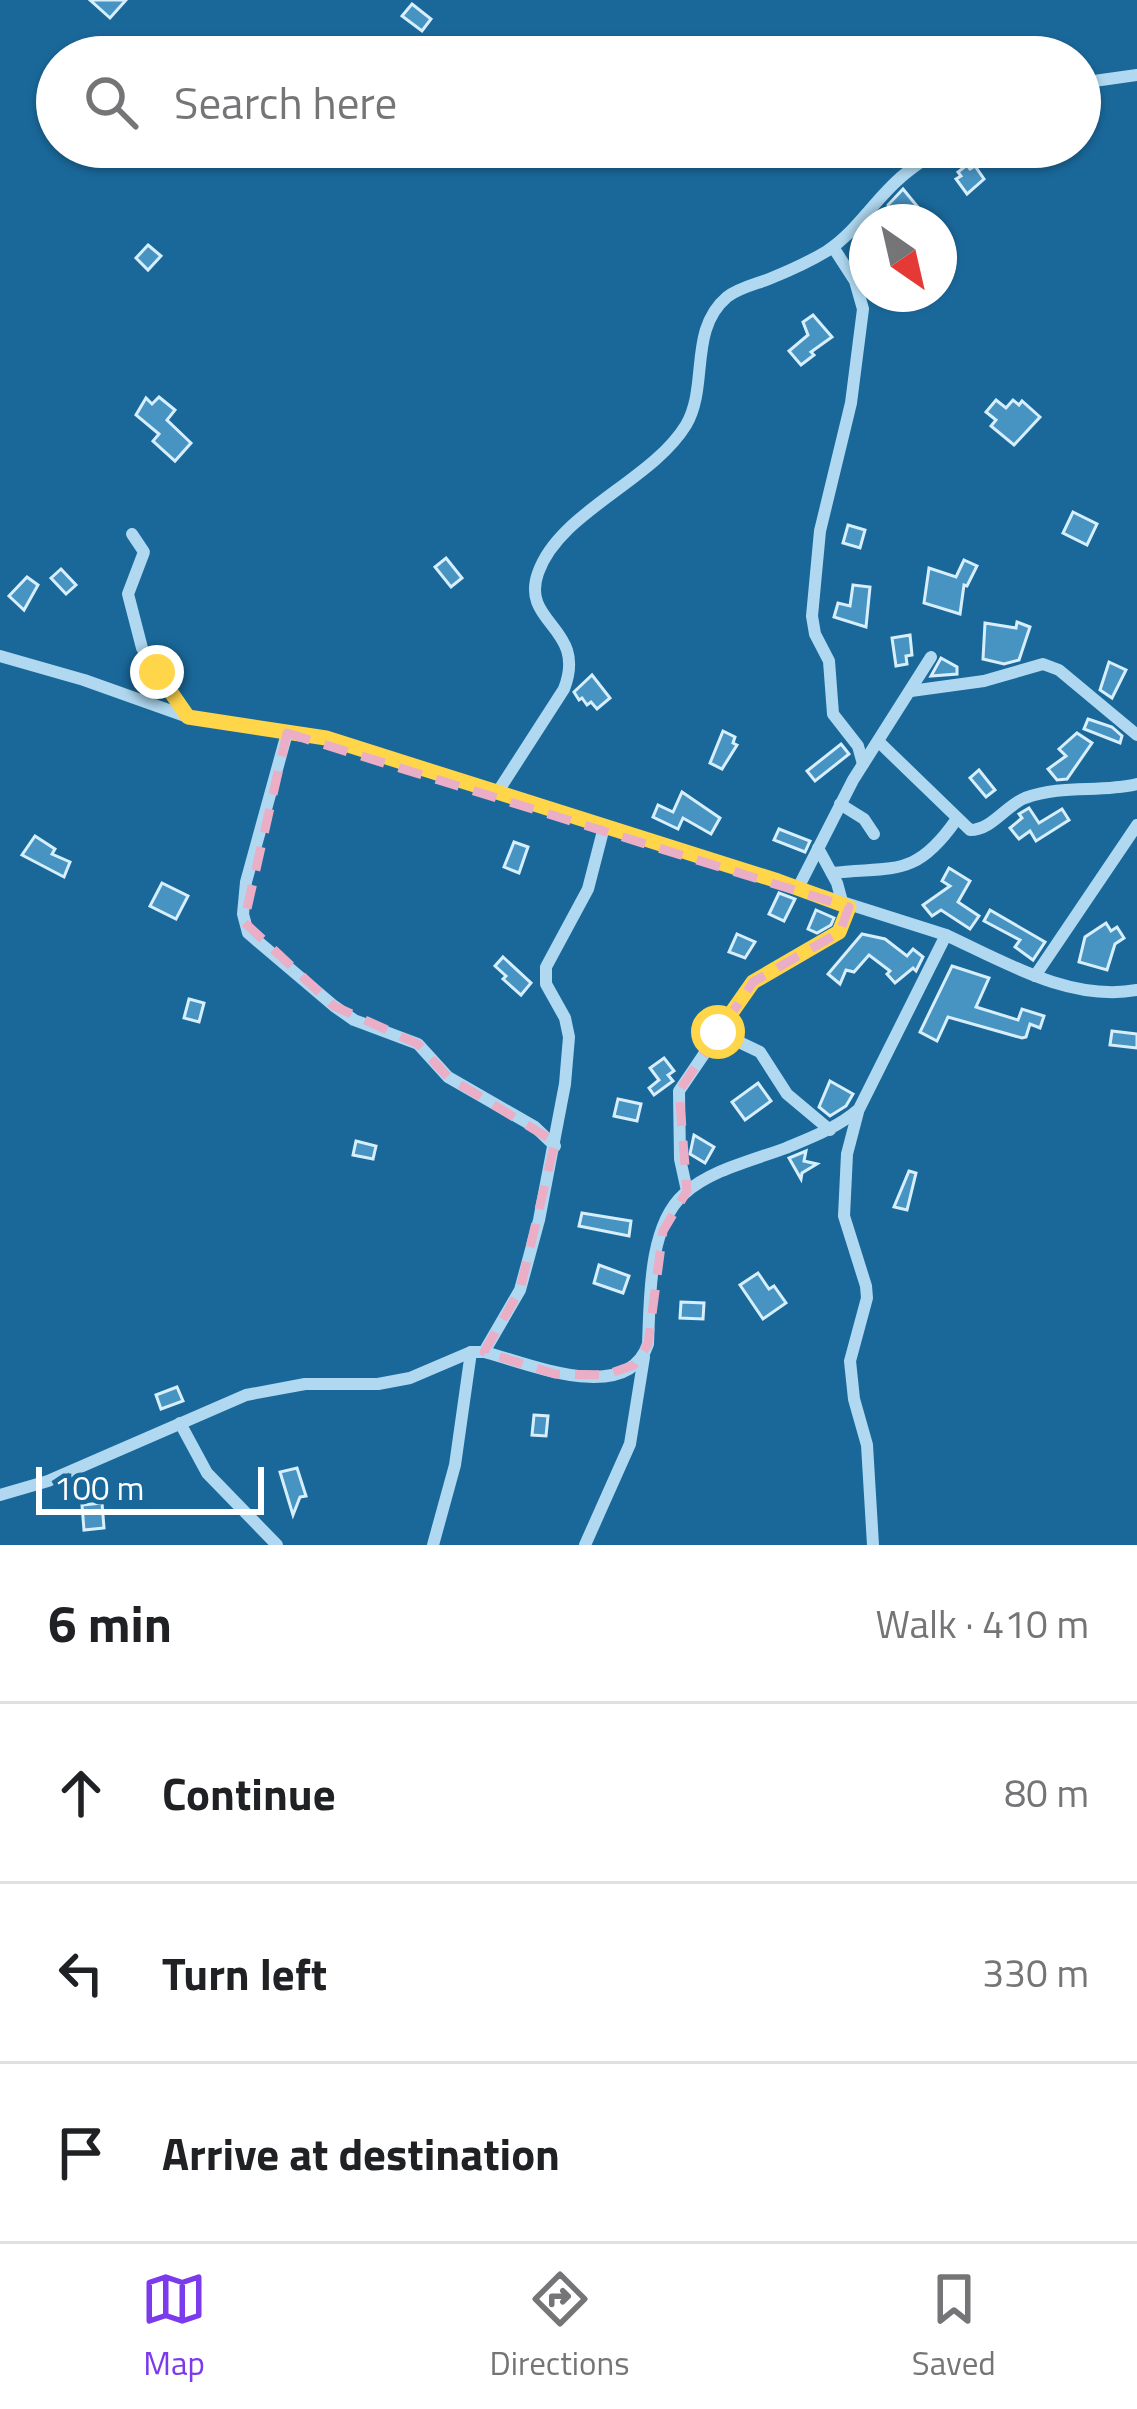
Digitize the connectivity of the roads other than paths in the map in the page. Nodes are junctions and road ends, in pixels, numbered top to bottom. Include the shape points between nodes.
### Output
1 (1137, 75) edge
2 (1101, 80) edge
3 (914, 168) edge
4 (832, 247) junction
5 (132, 534) dead end
6 (0, 656) edge
7 (931, 657) dead end
8 (911, 691) junction
9 (188, 717) junction
10 (287, 733) junction
11 (1137, 735) edge
12 (879, 742) junction
13 (862, 764) junction
14 (1137, 784) edge
15 (497, 793) junction
16 (839, 804) junction
17 (956, 820) junction
18 (1137, 825) edge
19 (604, 827) junction
20 (874, 834) dead end
21 (818, 848) junction
22 (832, 873) junction
23 (798, 888) junction
24 (846, 906) junction
25 (946, 935) junction
26 (1035, 976) junction
27 (1137, 990) edge
28 (718, 1032) junction
29 (859, 1109) junction
30 (830, 1130) junction
31 (554, 1146) junction
32 (687, 1191) junction
33 (477, 1352) junction
34 (644, 1357) junction
35 (180, 1423) junction
36 (0, 1495) edge
37 (277, 1545) edge
38 (433, 1545) edge
39 (585, 1545) edge
40 (873, 1545) edge

1 - 2 street
3 - 4 street
4 - 13 street via 860,292 862,332 820,531 812,616 830,661 832,714
4 - 15 street via 723,300 700,345 699,388 684,428 547,552 534,594 566,642 570,673
5 - 9 street via 144,552 128,594 142,648
6 - 9 street
7 - 8 street
8 - 11 street via 1043,664
8 - 12 street
9 - 10 street
10 - 15 street
10 - 31 street via 246,882 248,933 354,1020 418,1044 448,1077 535,1126
12 - 13 street
12 - 17 street
13 - 16 street
14 - 17 street via 1042,792 976,831
15 - 19 street
16 - 20 street
16 - 21 street
17 - 22 street via 936,846 902,868
18 - 26 street
19 - 23 street
19 - 31 street via 588,889 544,974 569,1037
21 - 22 street
21 - 23 street
22 - 24 street
23 - 24 street
24 - 25 street
24 - 28 street via 839,932 753,982
25 - 26 street
25 - 29 street
26 - 27 street via 1096,992
28 - 30 street via 760,1052 787,1094
28 - 32 street via 677,1101
29 - 30 street
29 - 40 street via 844,1216 867,1298 850,1361 867,1445
30 - 32 street
31 - 33 street via 520,1290
32 - 34 street via 659,1245
33 - 34 street via 581,1378 606,1376
33 - 35 street via 378,1384 305,1384 246,1395
33 - 38 street
34 - 39 street via 630,1444
35 - 36 street
35 - 37 street via 207,1473

